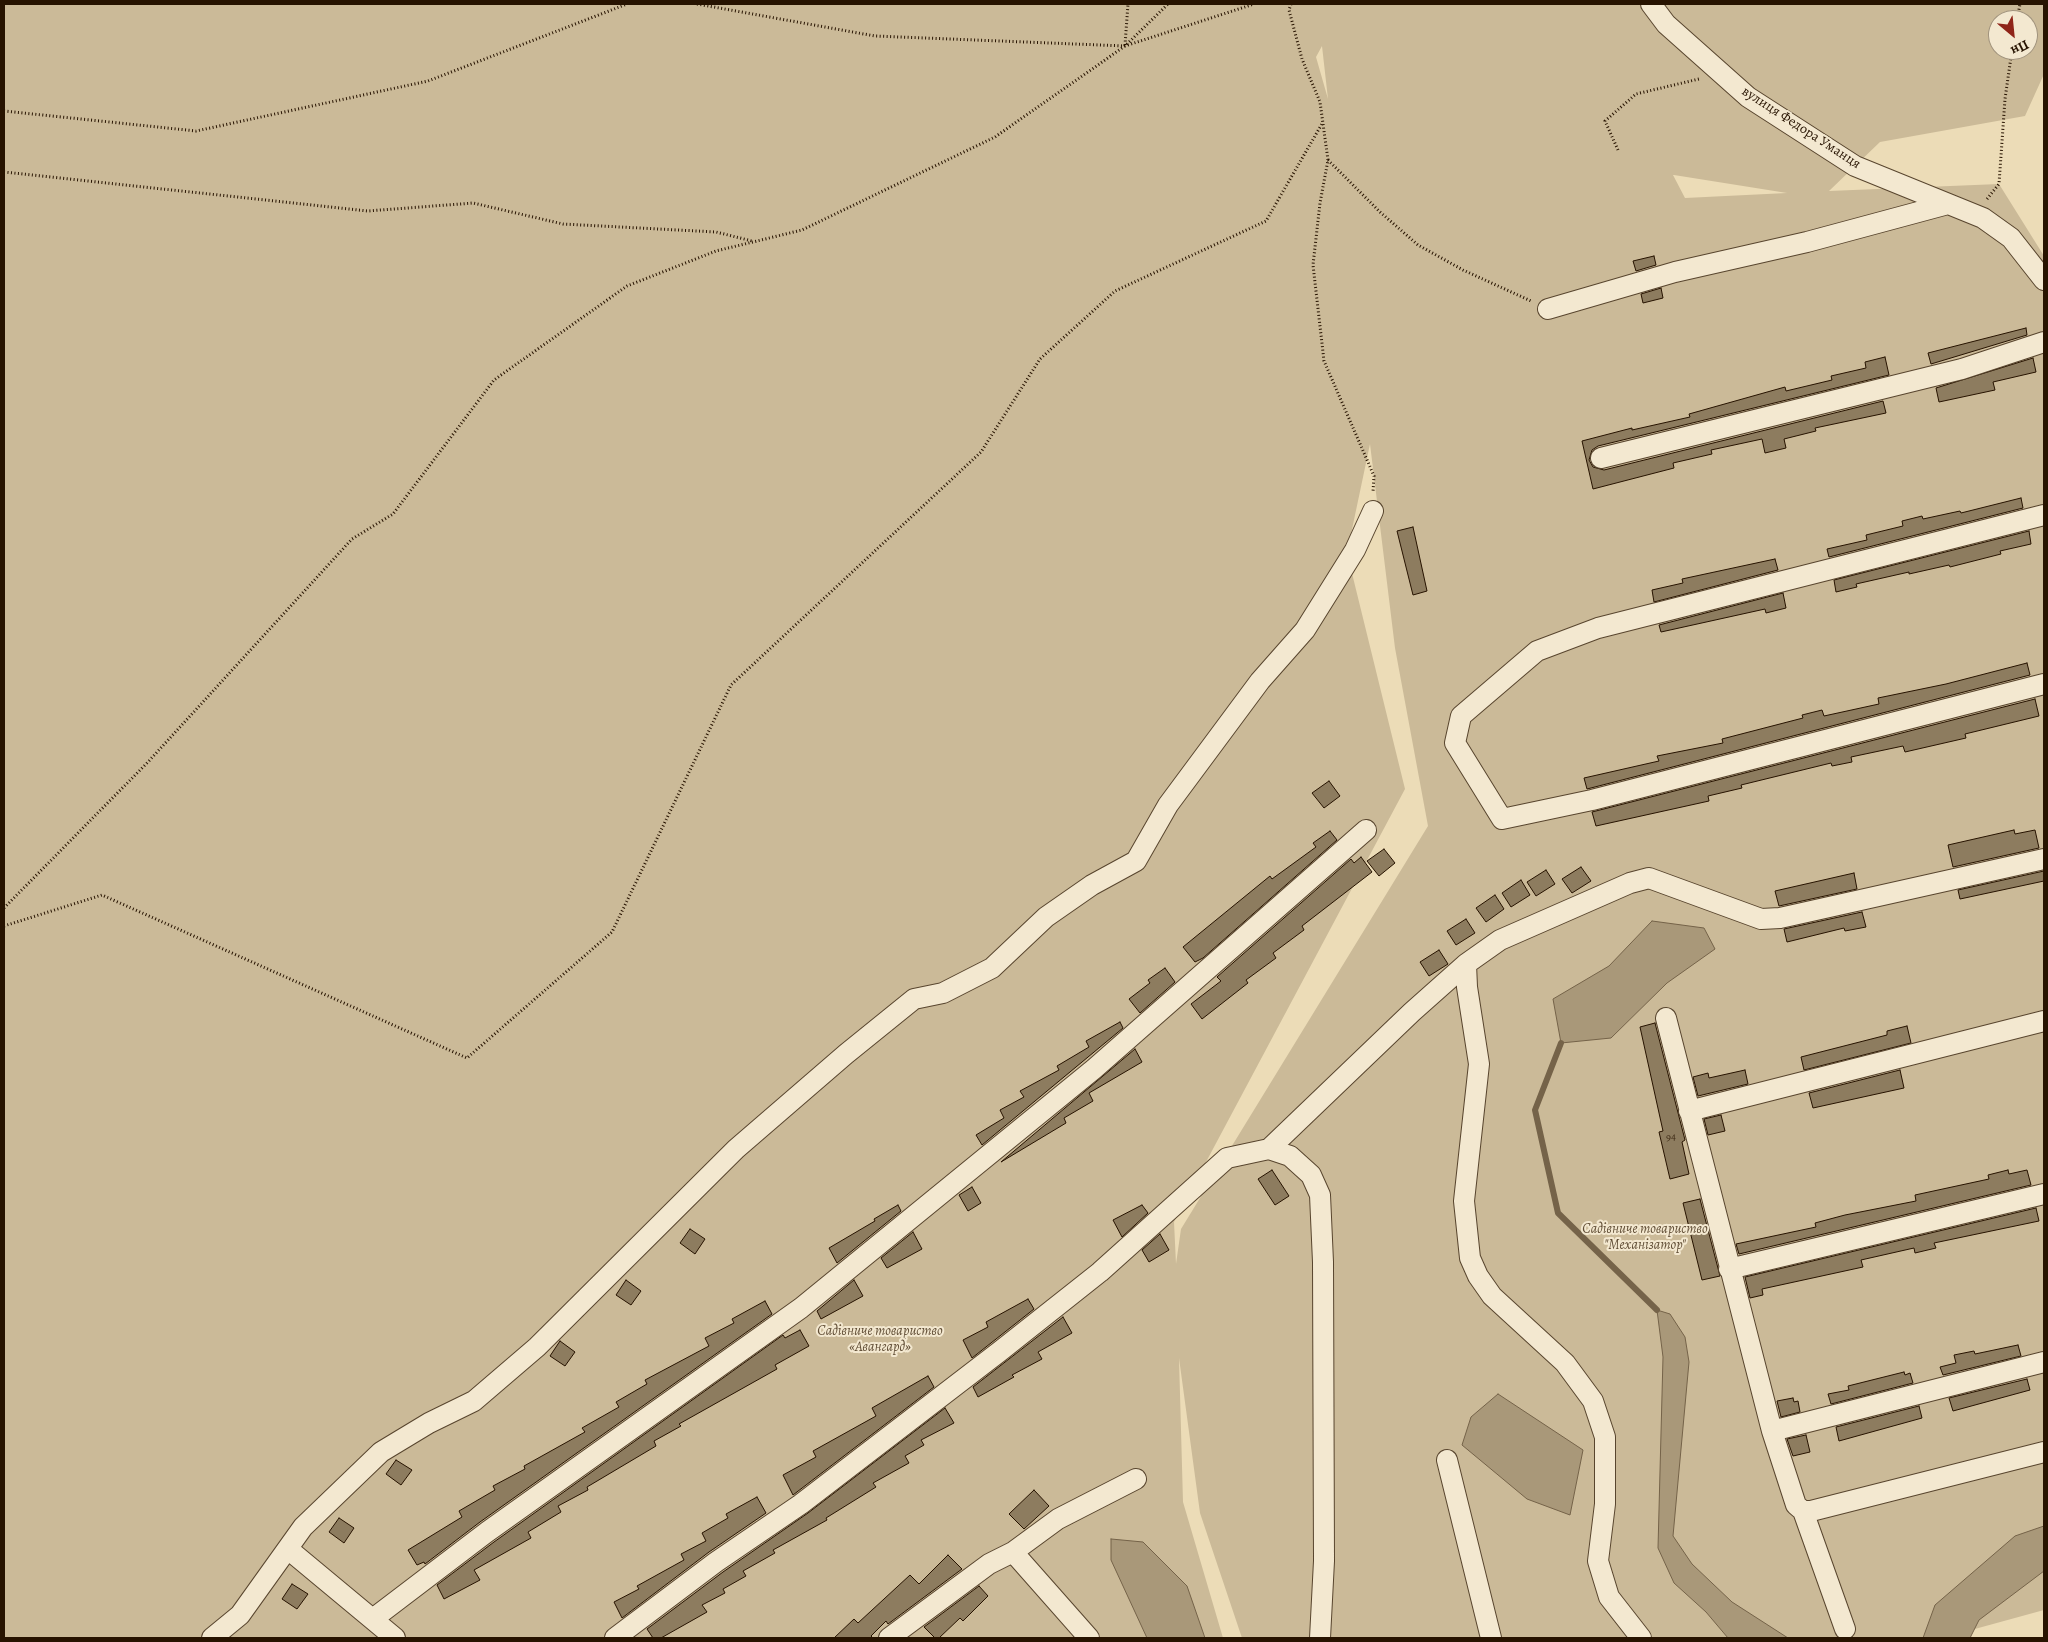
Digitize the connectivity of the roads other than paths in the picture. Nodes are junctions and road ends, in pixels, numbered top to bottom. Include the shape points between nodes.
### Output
1 (1651, 4) edge
2 (1948, 204) junction
3 (2044, 280) edge
4 (1548, 309) road end
5 (2044, 342) edge
6 (1601, 458) dead end
7 (1372, 511) road end
8 (2044, 515) edge
9 (2044, 684) edge
10 (1366, 830) dead end
11 (2044, 859) edge
12 (1466, 964) junction
13 (1666, 1018) dead end
14 (2044, 1021) edge
15 (1689, 1110) junction
16 (1269, 1149) junction
17 (2044, 1194) edge
18 (1729, 1269) junction
19 (2044, 1362) edge
20 (1772, 1431) junction
21 (2044, 1452) edge
22 (1447, 1460) dead end
23 (1136, 1479) dead end
24 (1803, 1511) junction
25 (288, 1549) junction
26 (1013, 1552) junction
27 (374, 1618) junction
28 (1845, 1629) dead end
29 (212, 1638) edge
30 (395, 1638) edge
31 (615, 1638) edge
32 (889, 1638) edge
33 (1089, 1638) edge
34 (1320, 1638) edge
35 (1491, 1638) edge
36 (1640, 1638) edge

1 - 2 street, вулиця Федора Уманця via 1666,24 1748,97 1855,166
2 - 3 street, вулиця Федора Уманця via 1975,215 2011,238
2 - 4 street via 1807,242 1675,272
5 - 6 street via 1962,369
7 - 25 street via 1355,550 1305,630 1260,681 1168,805 1136,861 1092,885 1046,917 992,968 943,992 914,999 853,1048 736,1149 537,1348 474,1401 381,1452 303,1527
8 - 9 street via 1598,628 1537,651 1461,716 1455,743 1502,819 1592,800
10 - 27 street via 1094,1068 801,1308 487,1532
11 - 12 street via 1780,918 1761,919 1649,878 1630,883 1500,940
12 - 16 street
12 - 36 street via 1479,1064 1464,1201 1470,1258 1492,1296 1565,1363 1592,1401 1605,1437 1605,1504 1598,1561 1609,1596
13 - 15 street
14 - 15 street
15 - 18 street
16 - 31 street via 1227,1158 1100,1272 999,1352 801,1504 716,1562
16 - 34 street via 1290,1156 1311,1176 1320,1195 1324,1561
17 - 18 street
18 - 20 street
19 - 20 street
20 - 24 street via 1796,1505
21 - 24 street
22 - 35 street
23 - 26 street via 1058,1519
24 - 28 street
25 - 27 street
25 - 29 street via 240,1615
26 - 32 street via 989,1564
26 - 33 street
27 - 30 street

